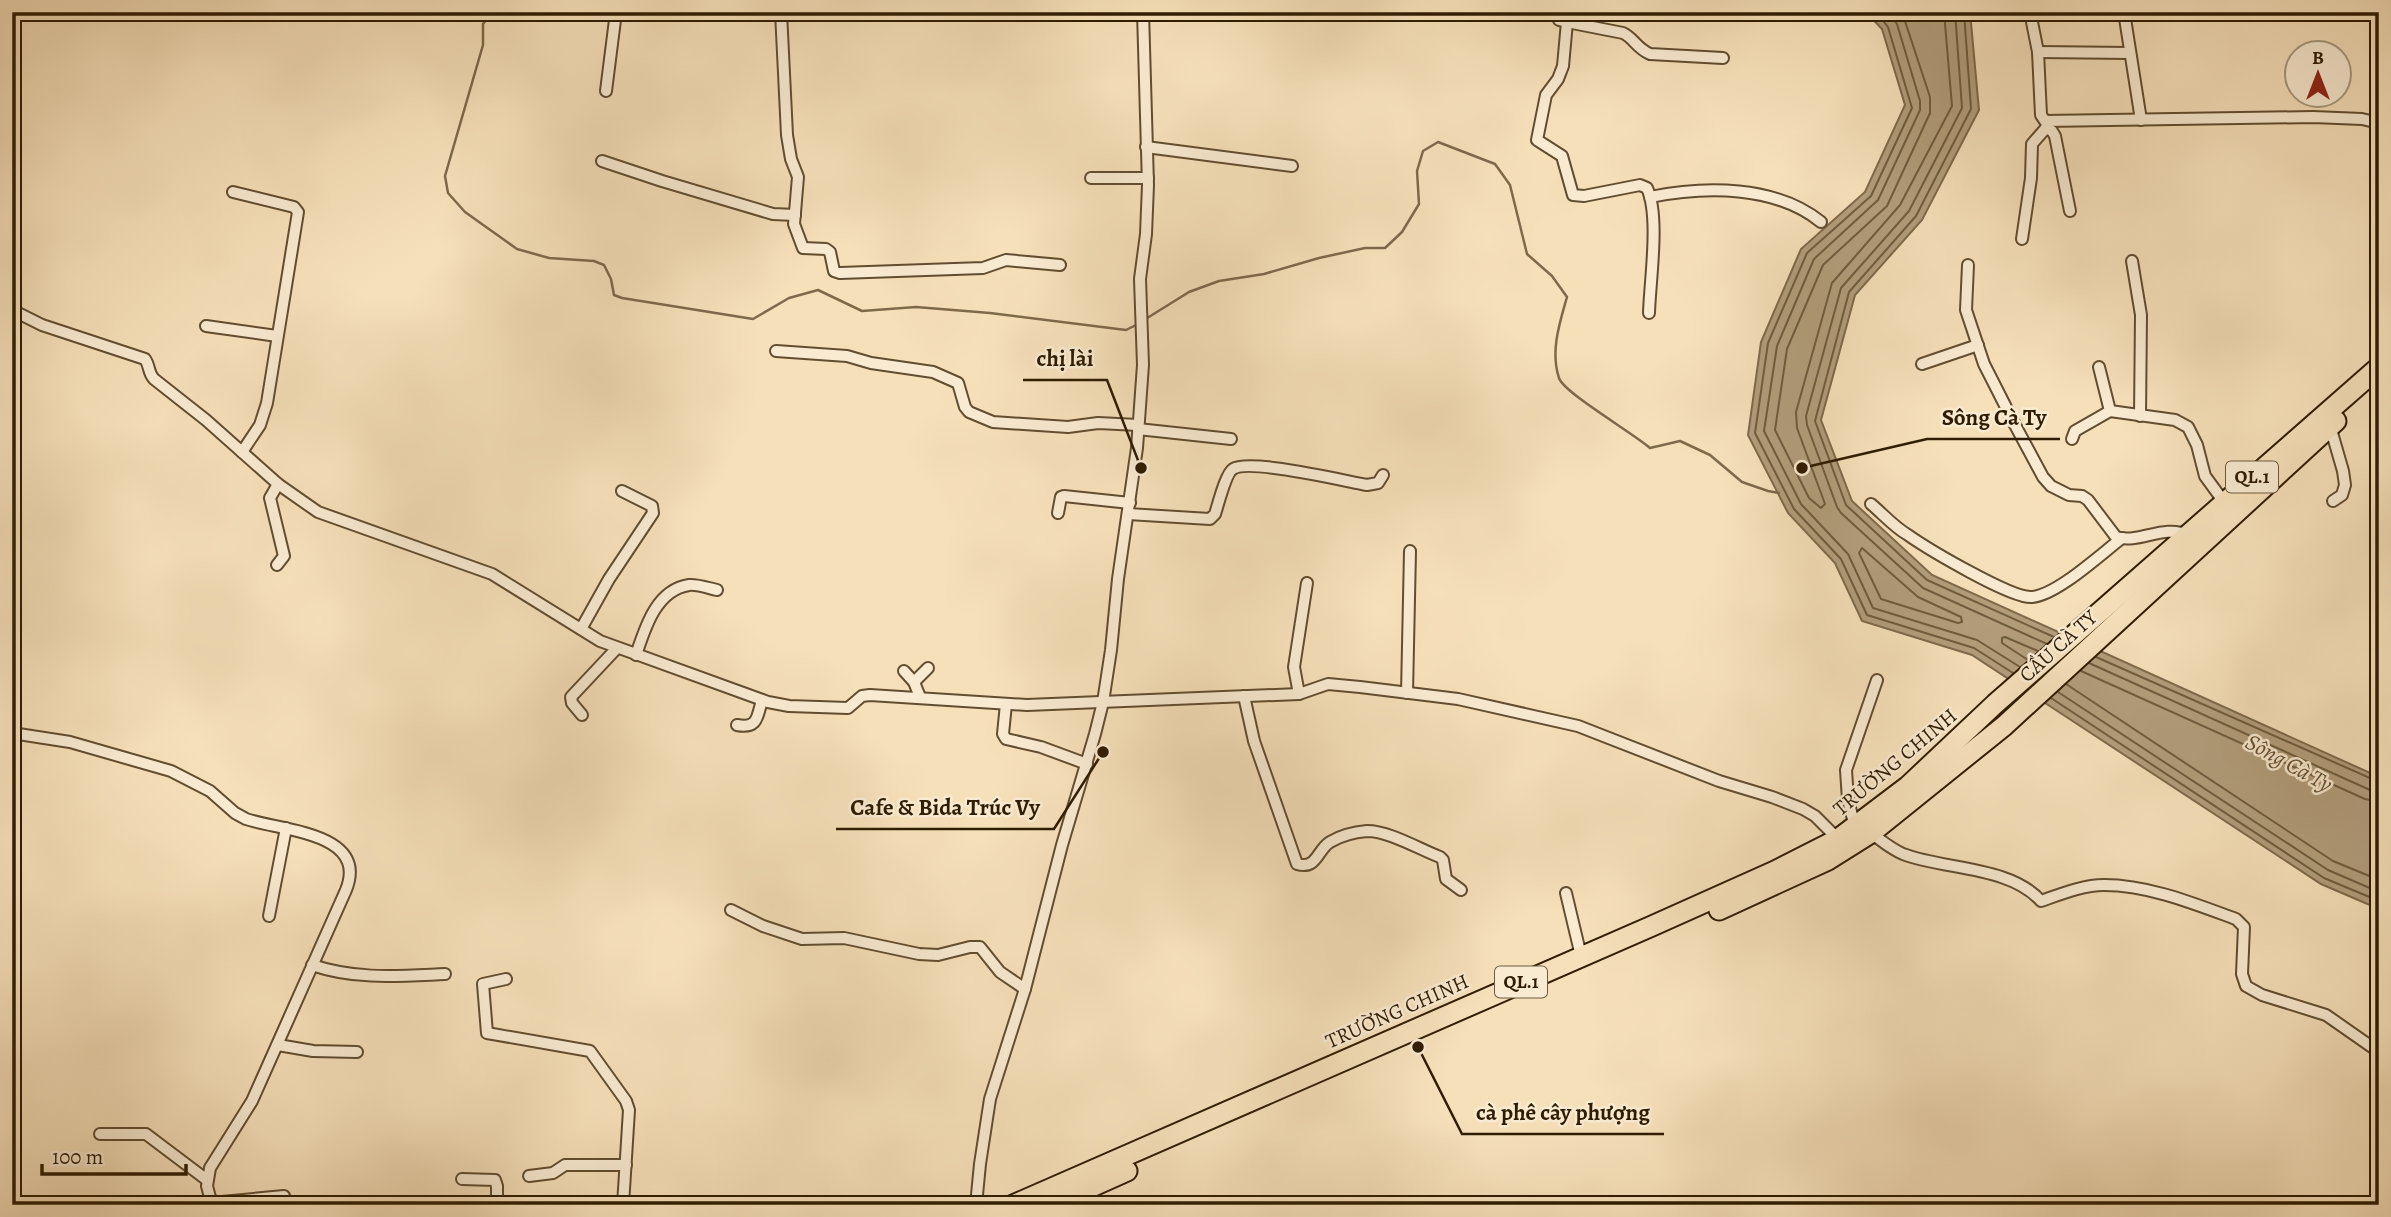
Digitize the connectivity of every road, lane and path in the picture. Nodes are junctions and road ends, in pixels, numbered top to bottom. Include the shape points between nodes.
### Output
1 (617, 12) edge
2 (781, 12) edge
3 (1558, 12) edge
4 (2030, 12) edge
5 (2124, 12) edge
6 (1146, 13) edge
7 (1567, 22) junction
8 (2038, 52) junction
9 (2130, 53) junction
10 (1723, 58) dead end
11 (606, 90) dead end
12 (2141, 120) junction
13 (2379, 122) edge
14 (2047, 125) junction
15 (1146, 147) junction
16 (602, 161) dead end
17 (1292, 166) dead end
18 (1091, 178) dead end
19 (1148, 178) junction
20 (233, 192) dead end
21 (1650, 197) junction
22 (2070, 211) dead end
23 (795, 215) junction
24 (1821, 222) dead end
25 (2022, 239) dead end
26 (2132, 261) dead end
27 (1060, 265) dead end
28 (1968, 265) dead end
29 (12, 310) edge
30 (1649, 313) dead end
31 (206, 326) dead end
32 (277, 336) junction
33 (1978, 345) junction
34 (776, 351) dead end
35 (1922, 364) dead end
36 (2099, 367) dead end
37 (2379, 367) edge
38 (2379, 384) edge
39 (2110, 411) junction
40 (2140, 416) junction
41 (2330, 426) junction
42 (1138, 427) junction
43 (1231, 439) dead end
44 (2072, 439) dead end
45 (242, 452) junction
46 (1383, 475) dead end
47 (278, 484) junction
48 (622, 491) dead end
49 (2333, 501) dead end
50 (2224, 502) junction
51 (1871, 504) dead end
52 (1129, 509) junction
53 (1058, 513) dead end
54 (2189, 535) junction
55 (2122, 538) junction
56 (1410, 551) dead end
57 (277, 565) dead end
58 (1307, 583) dead end
59 (717, 590) dead end
60 (581, 629) junction
61 (617, 648) junction
62 (636, 655) junction
63 (928, 668) dead end
64 (904, 671) dead end
65 (1877, 680) dead end
66 (915, 682) junction
67 (1407, 693) junction
68 (1299, 694) junction
69 (1244, 696) junction
70 (920, 697) junction
71 (762, 700) junction
72 (1103, 702) junction
73 (1006, 704) junction
74 (1995, 704) joint
75 (582, 715) dead end
76 (737, 725) dead end
77 (2004, 726) joint
78 (12, 733) edge
79 (1087, 764) junction
80 (286, 828) junction
81 (1863, 830) junction
82 (1838, 839) junction
83 (1461, 890) dead end
84 (1566, 892) dead end
85 (731, 910) dead end
86 (269, 916) dead end
87 (1581, 956) junction
88 (312, 965) junction
89 (445, 974) dead end
90 (506, 979) dead end
91 (1025, 989) junction
92 (278, 1045) junction
93 (357, 1052) dead end
94 (2379, 1052) edge
95 (100, 1135) dead end
96 (626, 1165) junction
97 (529, 1176) dead end
98 (462, 1179) dead end
99 (207, 1180) junction
100 (284, 1196) dead end
101 (211, 1204) edge
102 (497, 1205) edge
103 (623, 1205) edge
104 (976, 1205) edge
105 (1013, 1205) edge
106 (1051, 1205) edge

1 - 11 street
2 - 23 street via 787,135 798,177
3 - 7 street via 1559,20
4 - 8 street
5 - 9 street
6 - 15 street
7 - 10 street via 1623,33 1650,54
7 - 21 street via 1563,66 1546,95 1537,140 1562,156 1573,195 1640,186 1647,188
8 - 9 street
8 - 14 street via 2041,116
9 - 12 street
12 - 13 street via 2313,117
12 - 14 street
14 - 22 street via 2055,136
14 - 25 street via 2032,144
15 - 17 street
15 - 19 street
16 - 23 street via 764,211
18 - 19 street
19 - 42 street via 1140,279 1143,355
20 - 32 street via 294,207 298,212
21 - 24 street via 1680,191 1752,193 1786,203
21 - 30 street
23 - 27 street via 803,248 830,252 834,271 983,268 1006,260
26 - 40 street via 2141,315
28 - 33 street via 1966,310
29 - 45 street via 42,325 145,359 153,379
31 - 32 street
32 - 45 street via 264,417
33 - 35 street
33 - 55 street via 2043,477 2059,491 2088,500 2113,534
34 - 42 street via 847,356 933,372 958,383 969,412 999,424
36 - 39 street
37 - 50 highway, QL.1
38 - 41 highway, QL.1
39 - 40 street
39 - 44 street via 2075,431
40 - 50 street via 2175,420 2188,427 2205,476
41 - 49 street via 2345,485 2342,495
41 - 77 highway, CẦU CÀ TY / QL.1
42 - 43 street
42 - 52 street
45 - 47 street
46 - 52 street via 1367,485 1270,467 1237,467 1230,471 1210,519
47 - 57 street via 270,498 284,556
47 - 60 street via 318,512 492,574
48 - 60 street via 652,506 653,513
50 - 54 highway, QL.1
51 - 55 street via 1906,534 2024,596 2056,589
52 - 53 street via 1064,496
52 - 72 street
54 - 55 street via 2169,530
54 - 74 highway, CẦU CÀ TY / QL.1
56 - 67 street
58 - 68 street via 1294,667
59 - 62 street via 691,585 667,596 646,623
60 - 61 street
61 - 62 street
61 - 75 street via 571,697
62 - 71 street
63 - 66 street
64 - 66 street
65 - 81 street via 1846,770 1848,800
66 - 70 street
67 - 68 street via 1328,684
67 - 82 street via 1458,699 1578,726 1718,781 1803,808
68 - 69 street
69 - 72 street
69 - 83 street via 1254,741 1297,863 1312,864 1328,843 1341,837 1379,832 1440,857 1446,879
70 - 71 street via 865,695 849,708 789,706
70 - 73 street
71 - 76 street via 757,720 747,727
72 - 73 street
72 - 79 street
73 - 79 street via 1006,740
74 - 81 highway, TRƯỜNG CHINH / QL.1
77 - 81 highway, TRƯỜNG CHINH / QL.1
78 - 80 street via 70,741 171,771 210,790 246,819
79 - 91 street
80 - 86 street
80 - 88 street via 336,846 351,870
81 - 82 highway, TRƯỜNG CHINH / QL.1
81 - 94 street via 1903,854 1997,876 2033,892 2041,901 2103,885 2153,892 2236,919 2244,927 2242,974 2246,986 2326,1015
81 - 106 highway, TRƯỜNG CHINH / QL.1 via 1828,860 1777,886
82 - 87 highway, TRƯỜNG CHINH / QL.1
84 - 87 street
85 - 91 street via 802,939 844,938 938,956 980,947 1000,972
87 - 105 highway, TRƯỜNG CHINH / QL.1
88 - 89 street via 365,977
88 - 92 street
90 - 96 street via 483,984 487,1033 593,1053 629,1107
91 - 104 street via 989,1105
92 - 93 street
92 - 99 street
95 - 99 street via 146,1134
96 - 97 street via 565,1166 553,1173
96 - 103 street
98 - 102 street via 495,1181
99 - 101 street
100 - 101 street

